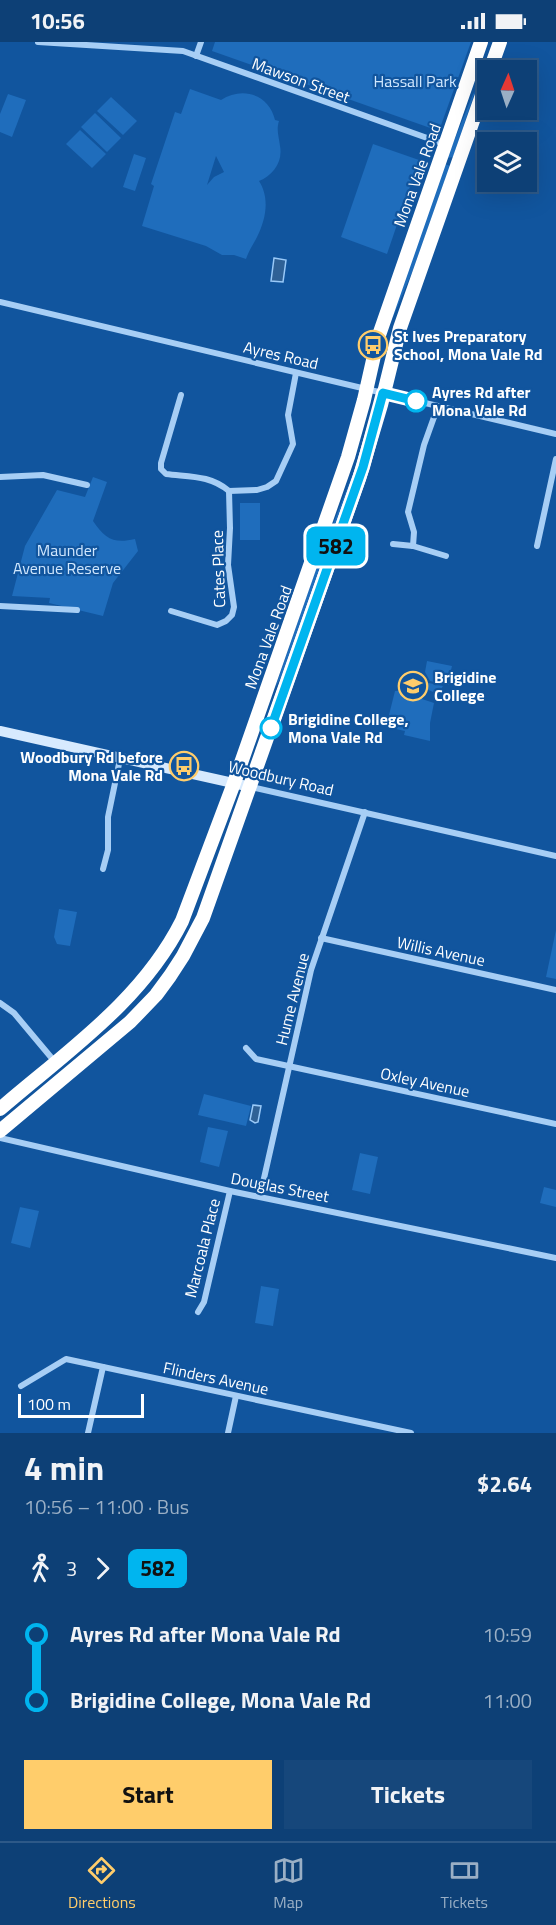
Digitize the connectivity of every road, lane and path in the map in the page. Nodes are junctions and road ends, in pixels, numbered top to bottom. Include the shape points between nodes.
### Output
1 (38, 42) edge
2 (201, 42) edge
3 (482, 42) edge
4 (500, 42) edge
5 (58, 43) edge
6 (196, 56) junction
7 (494, 60) edge
8 (477, 109) edge
9 (446, 144) junction
10 (0, 302) edge
11 (296, 373) junction
12 (367, 389) junction
13 (383, 393) junction
14 (181, 395) dead end
15 (438, 406) junction
16 (556, 434) edge
17 (556, 459) edge
18 (0, 477) edge
19 (87, 485) dead end
20 (229, 491) junction
21 (393, 544) dead end
22 (413, 546) junction
23 (537, 546) dead end
24 (446, 556) dead end
25 (0, 606) edge
26 (77, 610) dead end
27 (171, 611) dead end
28 (0, 731) edge
29 (120, 759) junction
30 (234, 783) junction
31 (250, 787) junction
32 (364, 812) junction
33 (556, 856) edge
34 (103, 869) dead end
35 (321, 938) junction
36 (556, 990) edge
37 (0, 1003) edge
38 (246, 1048) dead end
39 (55, 1062) junction
40 (289, 1066) junction
41 (0, 1109) edge
42 (556, 1124) edge
43 (0, 1131) edge
44 (0, 1138) edge
45 (230, 1191) junction
46 (260, 1196) junction
47 (556, 1258) edge
48 (198, 1312) dead end
49 (103, 1367) junction
50 (21, 1386) dead end
51 (236, 1396) junction
52 (393, 1431) edge
53 (88, 1433) edge
54 (228, 1433) edge
55 (411, 1433) edge

1 - 5 street, Mawson Street
2 - 6 street
3 - 9 highway, Mona Vale Road
4 - 7 highway
5 - 6 street, Mawson Street via 183,51
6 - 9 street, Mawson Street
8 - 13 highway, Mona Vale Road via 402,319
9 - 12 highway, Mona Vale Road via 378,338
10 - 11 street, Ayres Road
11 - 12 street, Ayres Road
11 - 20 street via 288,415 293,444 276,480 257,490
12 - 13 street, Ayres Road
12 - 30 highway, Mona Vale Road via 348,457
13 - 15 street, Ayres Road
13 - 31 highway, Mona Vale Road via 356,489
14 - 20 street via 161,469 166,474 210,479
15 - 16 street, Ayres Road
15 - 22 street via 408,512 414,532
17 - 23 street
18 - 19 street via 43,476
20 - 27 street, Cates Place via 232,615 217,625
21 - 22 street
22 - 24 street
25 - 26 street
28 - 29 street, Woodbury Road
29 - 30 street, Woodbury Road
29 - 34 street via 108,817 108,850
30 - 31 street, Woodbury Road
30 - 39 highway, Mona Vale Road via 175,936 135,991
31 - 32 street, Woodbury Road
31 - 43 highway, Mona Vale Road via 203,918 170,976 130,1023
32 - 33 street, Woodbury Road
32 - 35 street, Hume Avenue
35 - 36 street, Willis Avenue
35 - 40 street, Hume Avenue
37 - 39 street via 14,1013
38 - 40 street, Oxley Avenue via 256,1059
39 - 41 highway, Mona Vale Road
40 - 42 street, Oxley Avenue
40 - 46 street, Hume Avenue
44 - 45 street, Douglas Street
45 - 46 street, Douglas Street
45 - 48 street, Marcoala Place via 204,1302
46 - 47 street, Douglas Street
49 - 50 street, Flinders Avenue via 66,1359
49 - 51 street, Flinders Avenue
49 - 53 street
51 - 52 street, Flinders Avenue
51 - 54 street
52 - 55 street, Flinders Avenue

